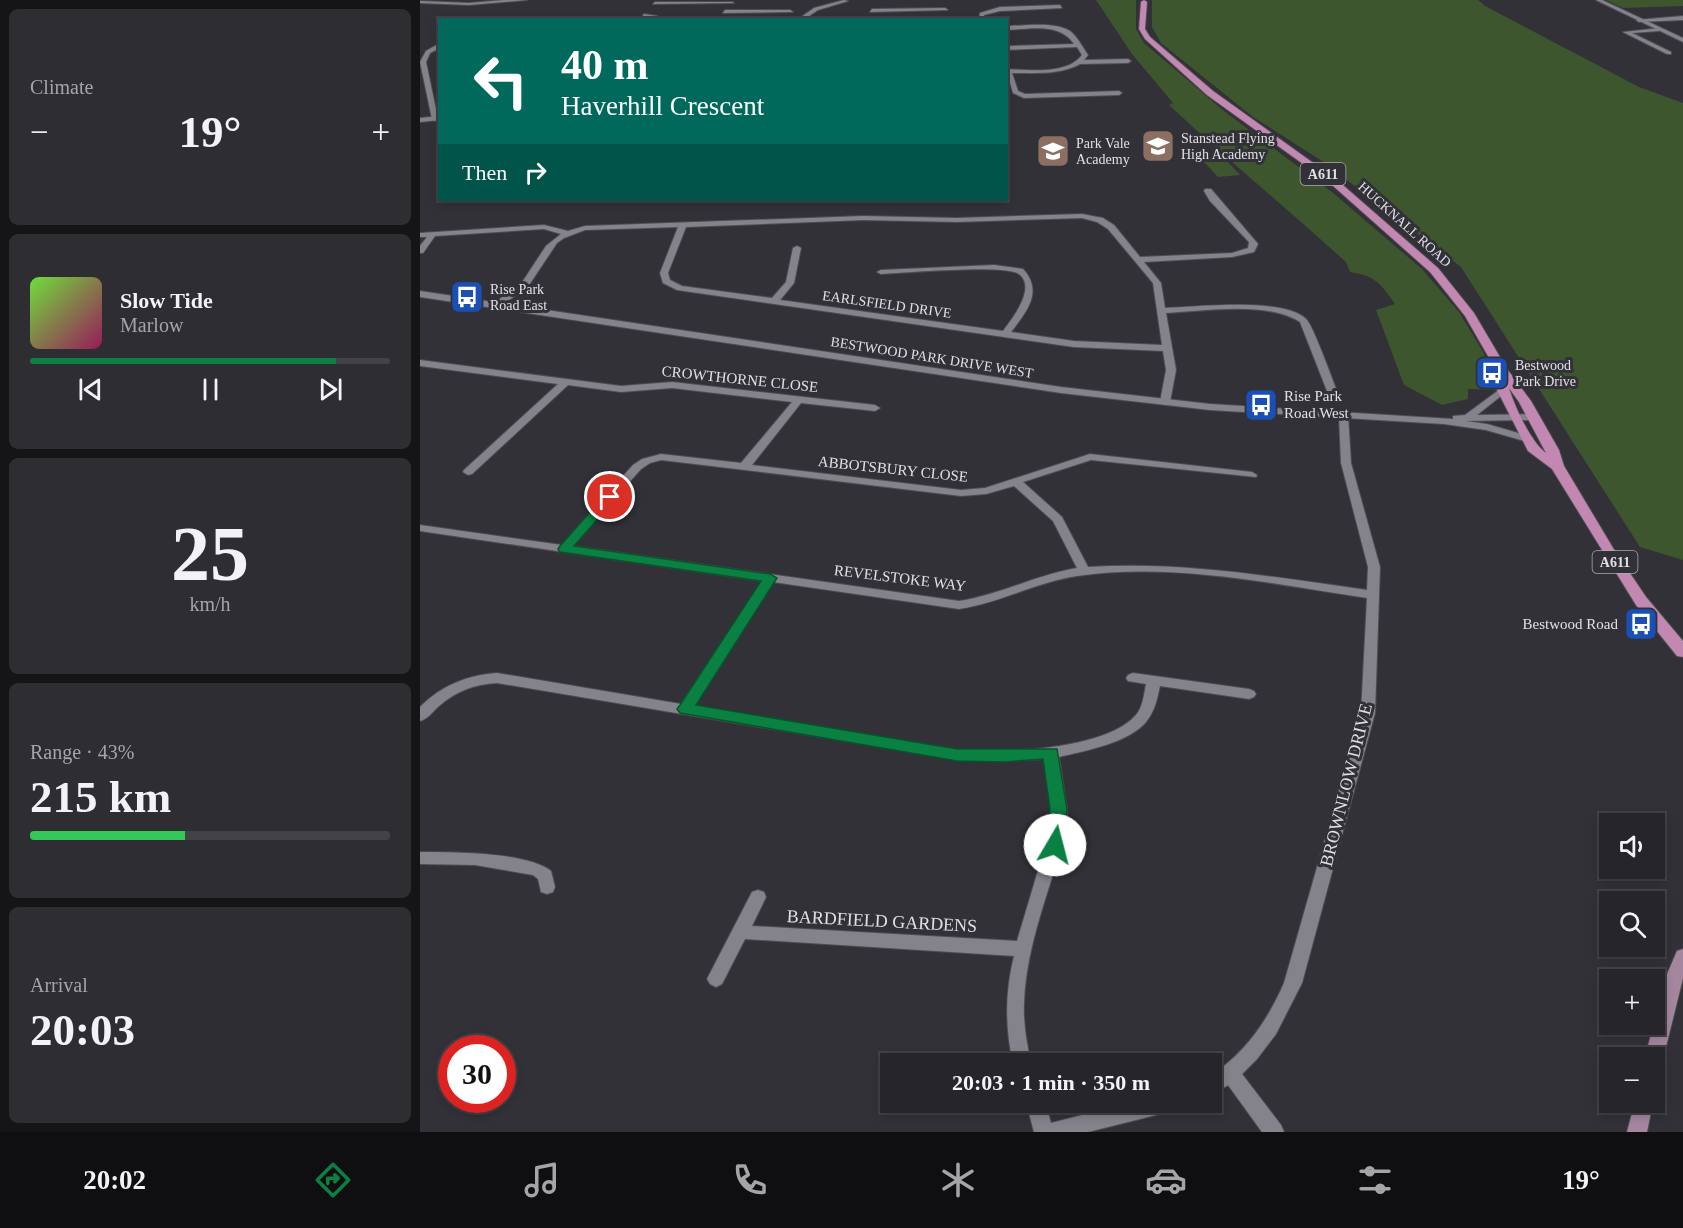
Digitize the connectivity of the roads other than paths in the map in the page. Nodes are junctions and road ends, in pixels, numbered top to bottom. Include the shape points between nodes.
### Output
1 (525, 0) edge
2 (1058, 0) edge
3 (1598, 0) edge
4 (732, 1) edge
5 (819, 1) edge
6 (849, 1) edge
7 (1143, 1) edge
8 (420, 2) edge
9 (435, 2) junction
10 (659, 4) dead end
11 (420, 8) edge
12 (816, 9) junction
13 (902, 10) junction
14 (945, 10) dead end
15 (872, 11) dead end
16 (725, 12) junction
17 (790, 12) dead end
18 (721, 18) edge
19 (802, 18) edge
20 (902, 18) edge
21 (981, 18) edge
22 (1683, 18) edge
23 (1639, 20) junction
24 (1008, 28) edge
25 (1659, 29) junction
26 (1681, 38) edge
27 (437, 44) edge
28 (1078, 45) junction
29 (1008, 48) edge
30 (1669, 53) dead end
31 (1128, 61) dead end
32 (1081, 62) junction
33 (422, 66) edge
34 (1008, 71) edge
35 (428, 88) junction
36 (420, 89) edge
37 (1119, 93) dead end
38 (437, 119) edge
39 (420, 120) edge
40 (1208, 191) dead end
41 (683, 224) junction
42 (568, 233) junction
43 (433, 234) junction
44 (420, 235) edge
45 (797, 248) dead end
46 (420, 251) edge
47 (1138, 260) junction
48 (881, 272) dead end
49 (420, 294) edge
50 (774, 302) junction
51 (497, 305) junction
52 (1163, 311) junction
53 (1005, 334) junction
54 (1168, 348) junction
55 (420, 363) edge
56 (1502, 370) junction
57 (566, 382) junction
58 (1503, 390) junction
59 (1332, 391) dead end
60 (798, 400) junction
61 (1165, 402) junction
62 (875, 408) dead end
63 (1469, 416) junction
64 (1344, 417) junction
65 (1444, 421) junction
66 (1536, 422) junction
67 (1521, 428) junction
68 (462, 461) dead end
69 (477, 463) junction
70 (745, 466) junction
71 (1557, 466) junction
72 (468, 472) dead end
73 (1252, 475) dead end
74 (1015, 481) junction
75 (420, 528) edge
76 (564, 549) junction
77 (1084, 571) junction
78 (770, 578) junction
79 (1373, 595) junction
80 (1683, 652) edge
81 (1133, 678) dead end
82 (1154, 681) junction
83 (1249, 694) dead end
84 (685, 709) junction
85 (420, 716) edge
86 (1051, 753) junction
87 (420, 858) edge
88 (547, 887) dead end
89 (758, 897) dead end
90 (740, 932) junction
91 (1022, 949) junction
92 (1683, 956) edge
93 (716, 979) dead end
94 (1657, 1047) edge
95 (1019, 1053) edge
96 (1231, 1074) junction
97 (1222, 1080) edge
98 (1038, 1113) edge
99 (1128, 1113) edge
100 (1641, 1113) edge
101 (1044, 1132) edge
102 (1051, 1132) edge
103 (1274, 1132) edge
104 (1637, 1132) edge

1 - 9 street
2 - 21 street via 1060,8 1000,9 982,14
3 - 23 street
4 - 10 street
4 - 16 street
5 - 6 street
5 - 12 street
6 - 12 street
7 - 56 main road, HUCKNALL ROAD / A611 via 1142,29 1147,38 1210,93 1334,183 1426,263 1470,315
8 - 9 street
9 - 11 street
12 - 19 street
13 - 14 street
13 - 15 street
13 - 20 street
16 - 17 street
16 - 18 street
22 - 23 street
23 - 25 street
24 - 28 street via 1061,29 1070,33
25 - 26 street
25 - 30 street via 1626,32
27 - 33 street via 424,56
28 - 29 street
28 - 32 street via 1085,55
31 - 32 street
32 - 34 street via 1055,70
33 - 35 street
34 - 37 street via 1015,92 1024,96
35 - 36 street
35 - 38 street
38 - 39 street
40 - 47 street via 1253,241 1251,250 1232,255
41 - 42 street via 595,227
41 - 47 street via 1082,216 1111,227
41 - 50 street, EARLSFIELD DRIVE via 664,273 666,281 680,288
42 - 43 street via 544,227
42 - 51 street via 550,244 527,283
43 - 44 street
43 - 46 street
45 - 50 street via 790,283
47 - 52 street via 1157,283
48 - 53 street via 994,267 1020,272 1028,280 1029,295
49 - 51 street, BESTWOOD PARK DRIVE WEST
50 - 53 street, EARLSFIELD DRIVE
51 - 61 street, BESTWOOD PARK DRIVE WEST via 1040,387
52 - 54 street
52 - 59 street via 1270,308 1295,314 1304,321
53 - 54 street, EARLSFIELD DRIVE via 1092,346
54 - 61 street via 1170,376
55 - 57 street, CROWTHORNE CLOSE
56 - 58 main road, HUCKNALL ROAD / A611
56 - 66 main road, HUCKNALL ROAD / A611 via 1526,400
57 - 60 street, CROWTHORNE CLOSE via 626,389 672,385
57 - 69 street
58 - 63 street
58 - 67 main road, HUCKNALL ROAD / A611
60 - 62 street, CROWTHORNE CLOSE
60 - 70 street
61 - 64 street, BESTWOOD PARK DRIVE WEST
63 - 65 street
63 - 67 street
64 - 65 street, BESTWOOD PARK DRIVE WEST
64 - 79 street, BROWNLOW DRIVE via 1344,456 1373,560
65 - 67 street
66 - 67 street
66 - 71 main road, HUCKNALL ROAD / A611
67 - 71 main road, HUCKNALL ROAD / A611 via 1535,451
68 - 69 street
69 - 72 street
70 - 74 street, ABBOTSBURY CLOSE via 961,493 986,491
70 - 76 street, ABBOTSBURY CLOSE via 668,457 646,461
71 - 80 main road, HUCKNALL ROAD / A611 via 1634,590
73 - 74 street, ABBOTSBURY CLOSE via 1097,457
74 - 77 street via 1058,519
75 - 76 street, REVELSTOKE WAY
76 - 78 street, REVELSTOKE WAY
77 - 78 street, REVELSTOKE WAY via 959,605
77 - 79 street, REVELSTOKE WAY via 1123,567 1178,569
78 - 84 street
79 - 96 street, BROWNLOW DRIVE via 1368,713 1293,983 1260,1044
81 - 82 street
82 - 83 street
82 - 86 street via 1147,710 1138,722 1083,746
84 - 85 street via 486,678 451,690
84 - 86 street via 957,755
86 - 91 street via 1059,827
87 - 88 street via 475,859 537,869 545,876
89 - 90 street
90 - 91 street, BARDFIELD GARDENS
90 - 93 street
91 - 95 street via 1013,1004
92 - 94 main road
96 - 97 street, BROWNLOW DRIVE
96 - 103 street
98 - 101 street
99 - 102 street
100 - 104 main road

